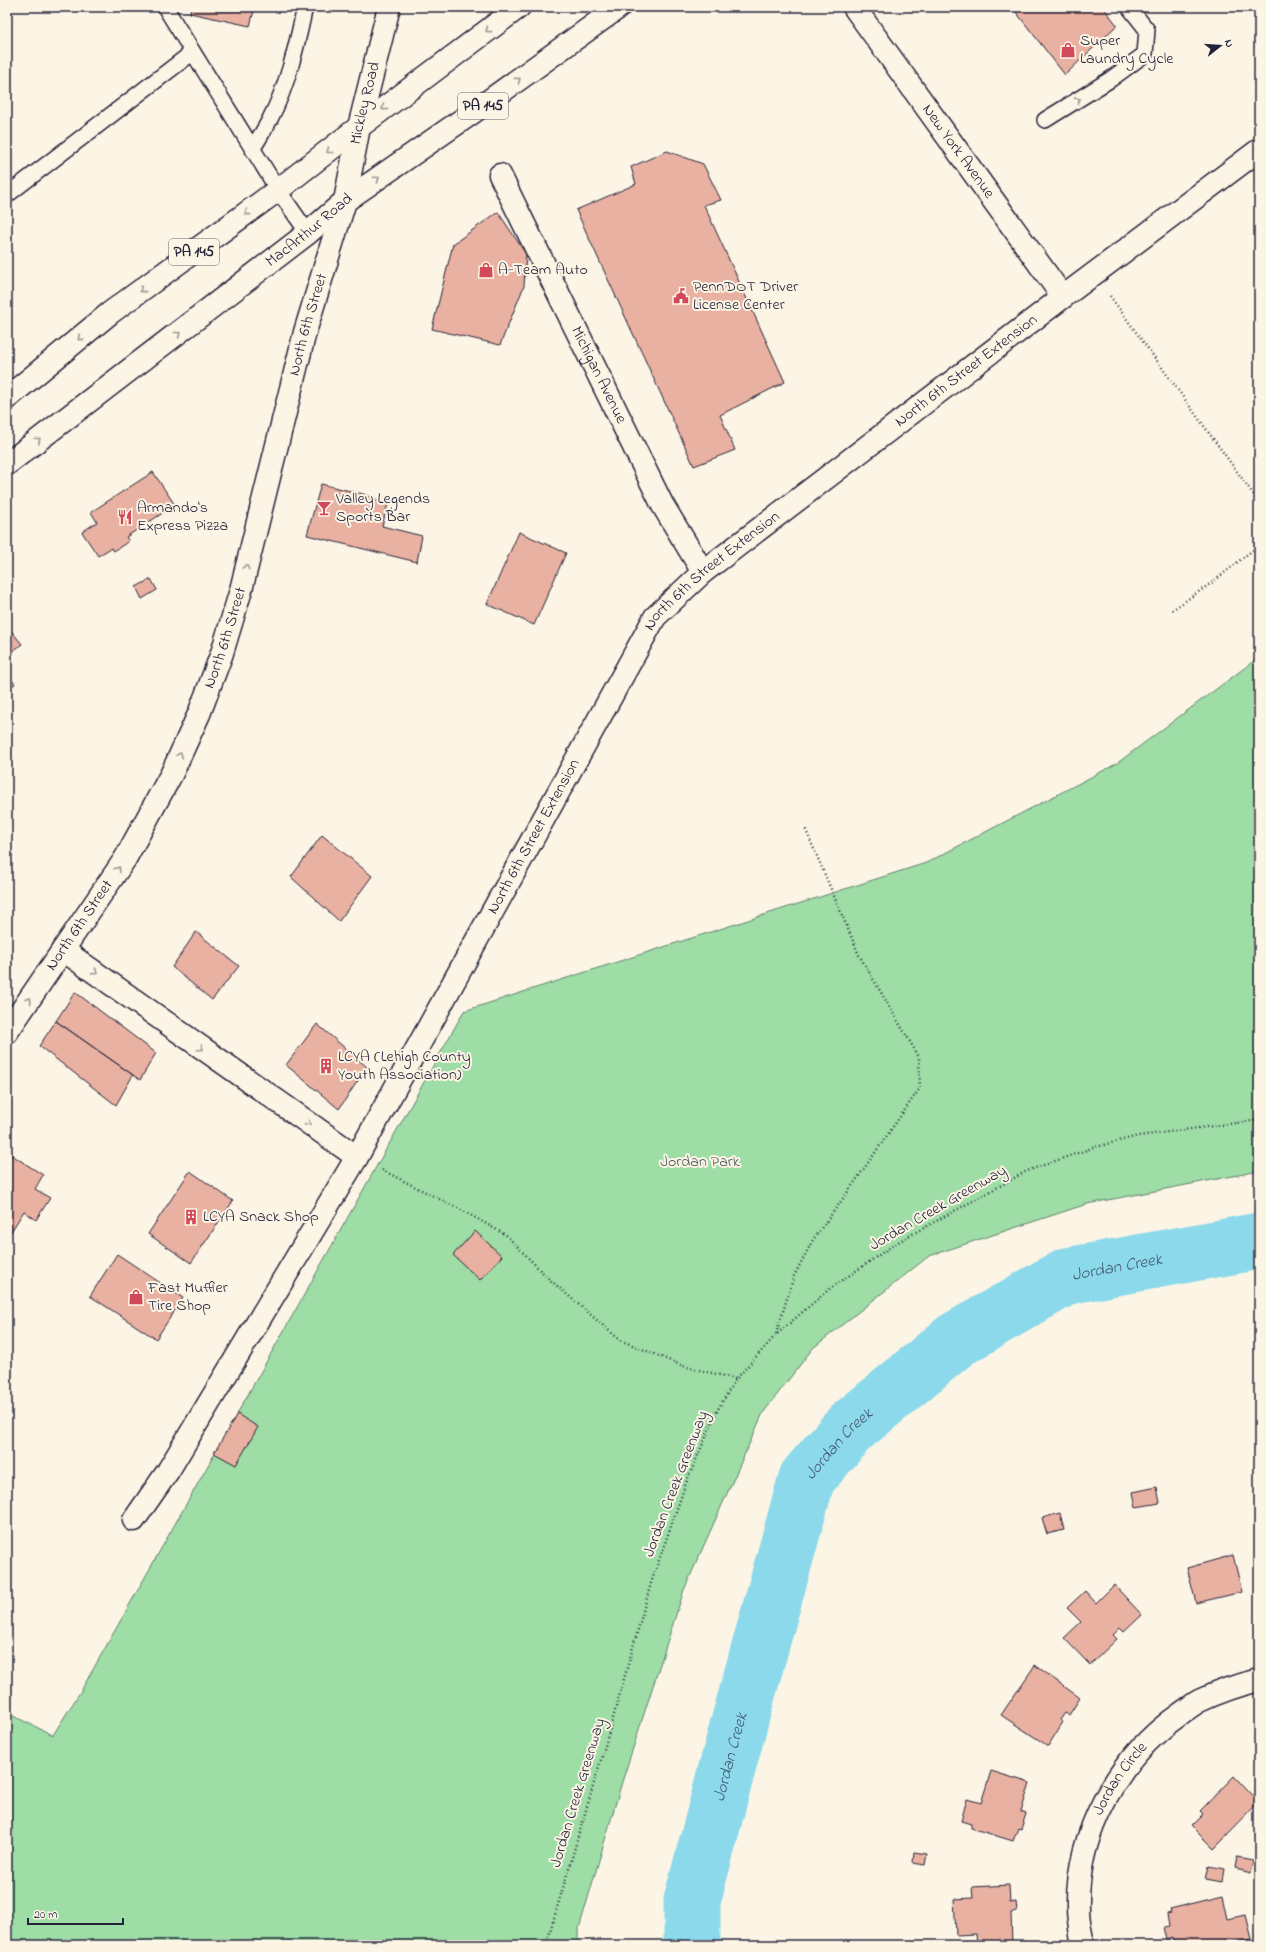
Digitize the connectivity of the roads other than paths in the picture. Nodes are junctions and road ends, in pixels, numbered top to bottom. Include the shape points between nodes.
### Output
1 (165, 7) edge
2 (305, 7) edge
3 (389, 7) edge
4 (519, 7) edge
5 (619, 7) edge
6 (854, 7) edge
7 (1130, 7) edge
8 (193, 52) junction
9 (1045, 120) dead end
10 (359, 127) junction
11 (253, 148) junction
12 (1259, 150) edge
13 (500, 175) dead end
14 (278, 190) junction
15 (7, 195) edge
16 (345, 201) junction
17 (308, 233) junction
18 (1063, 296) junction
19 (7, 398) edge
20 (7, 464) edge
21 (703, 572) junction
22 (63, 950) junction
23 (7, 1032) edge
24 (357, 1157) junction
25 (134, 1520) dead end
26 (1259, 1680) edge
27 (1083, 1945) edge

1 - 8 lane
2 - 11 lane via 285,81 271,118
3 - 10 street, Mickley Road
4 -> 10 street, PA 145
16 -> 5 street, MacArthur Road / PA 145
6 - 18 street, New York Avenue
9 -> 7 lane via 1111,79 1145,54 1147,30
8 - 11 lane
8 - 15 lane
10 -> 14 street, PA 145
10 - 16 street, Mickley Road
11 - 14 lane
12 - 18 street, North 6th Street Extension
13 - 21 street, Michigan Avenue via 662,504
14 - 17 lane
14 -> 19 street, PA 145 via 110,313
16 - 17 street, MacArthur Road / PA 145
22 -> 16 street, North 6th Street via 124,859 172,774 199,714 241,590 305,332
20 -> 17 street, MacArthur Road / PA 145
18 - 21 street, North 6th Street Extension
21 - 24 street, North 6th Street Extension via 655,617
23 -> 22 street, North 6th Street
22 -> 24 street
24 - 25 street, North 6th Street Extension via 175,1459
26 - 27 street, Jordan Circle via 1233,1687 1198,1702 1164,1726 1134,1755 1110,1790 1092,1828 1080,1867 1078,1910

